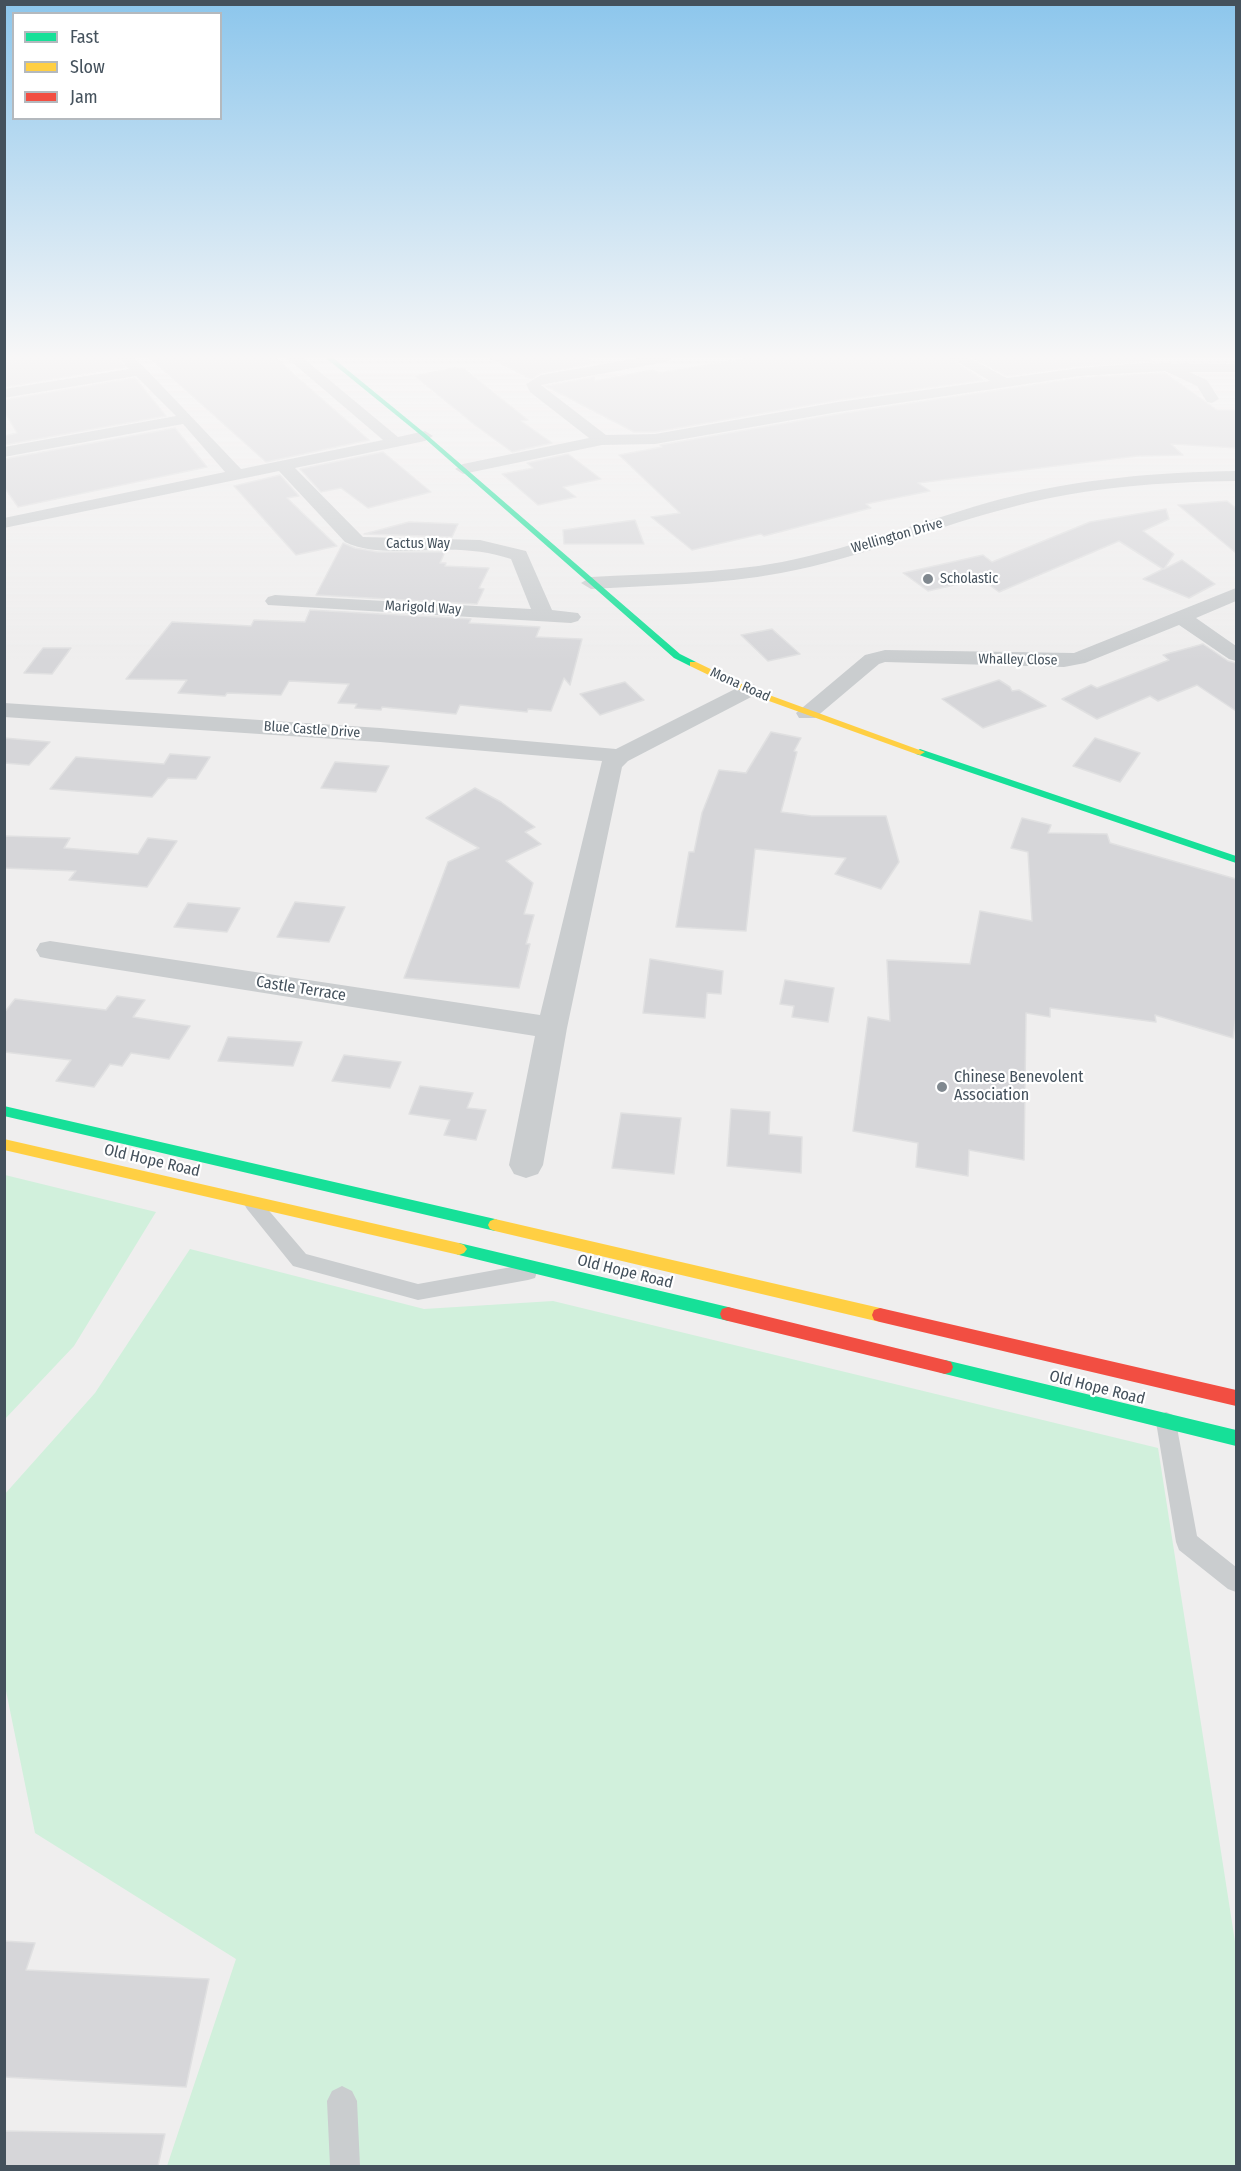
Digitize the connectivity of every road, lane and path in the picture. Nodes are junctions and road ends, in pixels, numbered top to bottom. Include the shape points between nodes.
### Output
1 (223, 459) edge
2 (311, 459) edge
3 (452, 459) edge
4 (509, 459) edge
5 (283, 465) junction
6 (463, 469) junction
7 (237, 475) junction
8 (1236, 476) edge
9 (4, 523) edge
10 (591, 583) junction
11 (1236, 594) edge
12 (275, 601) dead end
13 (544, 615) junction
14 (571, 616) dead end
15 (1181, 617) junction
16 (1236, 655) edge
17 (747, 690) junction
18 (4, 710) edge
19 (807, 713) junction
20 (620, 756) junction
21 (1236, 860) edge
22 (50, 950) dead end
23 (552, 1028) junction
24 (4, 1111) edge
25 (4, 1144) edge
26 (526, 1165) dead end
27 (250, 1201) junction
28 (544, 1269) junction
29 (1236, 1398) edge
30 (1166, 1422) junction
31 (1236, 1438) edge
32 (1236, 1581) edge
33 (342, 2101) dead end
34 (345, 2166) edge

1 - 7 street
2 - 5 street
3 - 6 street, Mona Road
4 - 6 street
5 - 7 street
5 - 13 street, Cactus Way via 359,542 469,546 519,555
6 - 10 street, Mona Road
7 - 9 street
8 - 10 street, Wellington Drive via 1196,476 1077,489 1010,503 776,568
10 - 17 street, Mona Road via 677,656
11 - 15 street, Whalley Close
12 - 13 street, Marigold Way
13 - 14 street, Marigold Way
15 - 16 street
15 - 19 street, Whalley Close via 1065,661 872,659
17 - 19 street, Mona Road
17 - 20 street
18 - 20 street, Blue Castle Drive via 380,735
19 - 21 street, Mona Road
20 - 23 street via 611,765 607,778
22 - 23 street, Castle Terrace
23 - 26 street
24 - 29 street, Old Hope Road
25 - 27 street, Old Hope Road
27 - 28 street, Old Hope Road
27 - 28 lane via 300,1260 418,1292
28 - 30 street, Old Hope Road
30 - 31 street, Old Hope Road
30 - 32 lane via 1187,1542
33 - 34 lane

